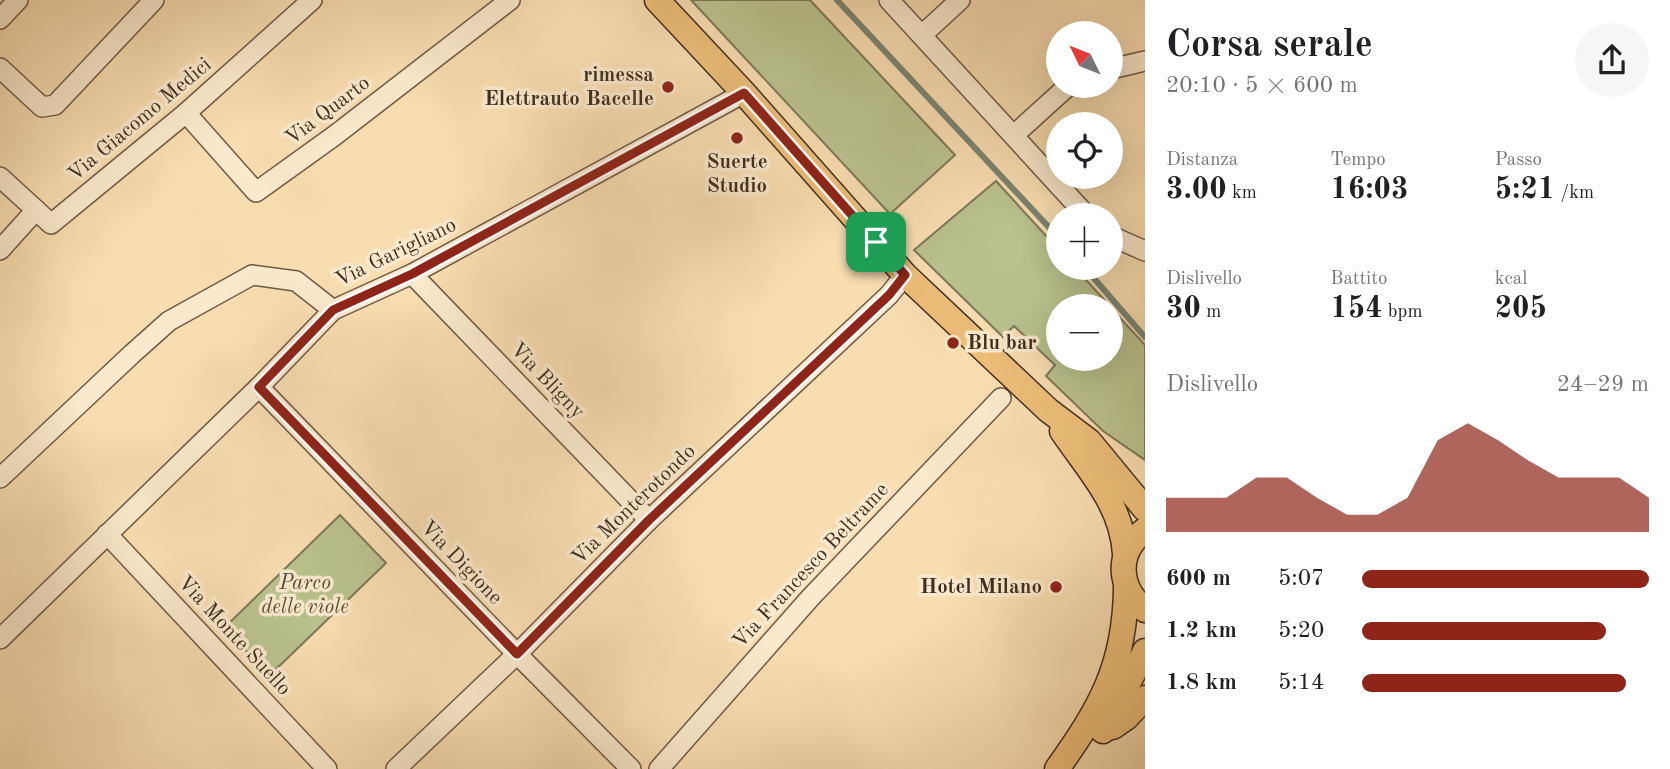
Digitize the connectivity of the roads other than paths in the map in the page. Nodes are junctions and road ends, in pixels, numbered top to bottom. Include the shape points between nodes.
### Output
1 (18, 0) edge
2 (154, 0) edge
3 (313, 0) edge
4 (510, 0) edge
5 (657, 0) edge
6 (890, 0) edge
7 (960, 0) edge
8 (0, 19) edge
9 (922, 35) junction
10 (1145, 61) edge
11 (1124, 66) edge
12 (0, 68) edge
13 (744, 93) junction
14 (1055, 98) edge
15 (186, 113) junction
16 (1014, 135) junction
17 (0, 177) edge
18 (1075, 203) edge
19 (36, 210) junction
20 (1123, 241) edge
21 (0, 250) edge
22 (1145, 251) edge
23 (412, 274) junction
24 (905, 275) junction
25 (333, 310) junction
26 (259, 387) junction
27 (1001, 398) dead end
28 (1048, 410) junction
29 (1089, 441) junction
30 (0, 478) edge
31 (1145, 482) edge
32 (1145, 509) edge
33 (649, 520) junction
34 (1145, 530) edge
35 (107, 534) junction
36 (1125, 554) junction
37 (1126, 588) junction
38 (1145, 610) edge
39 (0, 639) edge
40 (1145, 651) edge
41 (517, 654) junction
42 (1145, 698) edge
43 (1101, 736) junction
44 (327, 769) edge
45 (396, 769) edge
46 (631, 769) edge
47 (659, 769) edge
48 (1057, 769) edge
49 (1076, 769) edge

1 - 8 street
2 - 12 street via 55,105 42,107
3 - 15 street, Via Giacomo Medici
4 - 15 street, Via Quarto via 256,192
5 - 13 main road
6 - 9 street
7 - 9 street
9 - 16 street
10 - 11 street
13 - 23 street, Via Garigliano
13 - 24 main road
14 - 16 street
15 - 19 street, Via Giacomo Medici via 51,224
16 - 18 street
17 - 19 street
19 - 21 street
20 - 22 street
23 - 25 street, Via Garigliano
23 - 33 street, Via Bligny
24 - 28 main road
24 - 33 street, Via Monterotondo
25 - 26 street, Via Garigliano
25 - 30 street via 296,281 253,275 169,321
26 - 35 street, Via Garigliano
26 - 41 street, Via Digione
27 - 47 street, Via Francesco Beltrame via 811,597
28 - 29 main road
28 - 36 main road via 1112,503
29 - 31 main road
29 - 32 main road
33 - 41 street, Via Monterotondo
34 - 36 main road
35 - 39 street, Via Garigliano
35 - 44 street, Via Monte Suello
36 - 37 main road
37 - 38 main road
37 - 48 main road via 1116,667 1087,727
40 - 43 main road
41 - 45 street, Via Monterotondo
41 - 46 street, Via Digione
42 - 43 main road
43 - 49 main road

